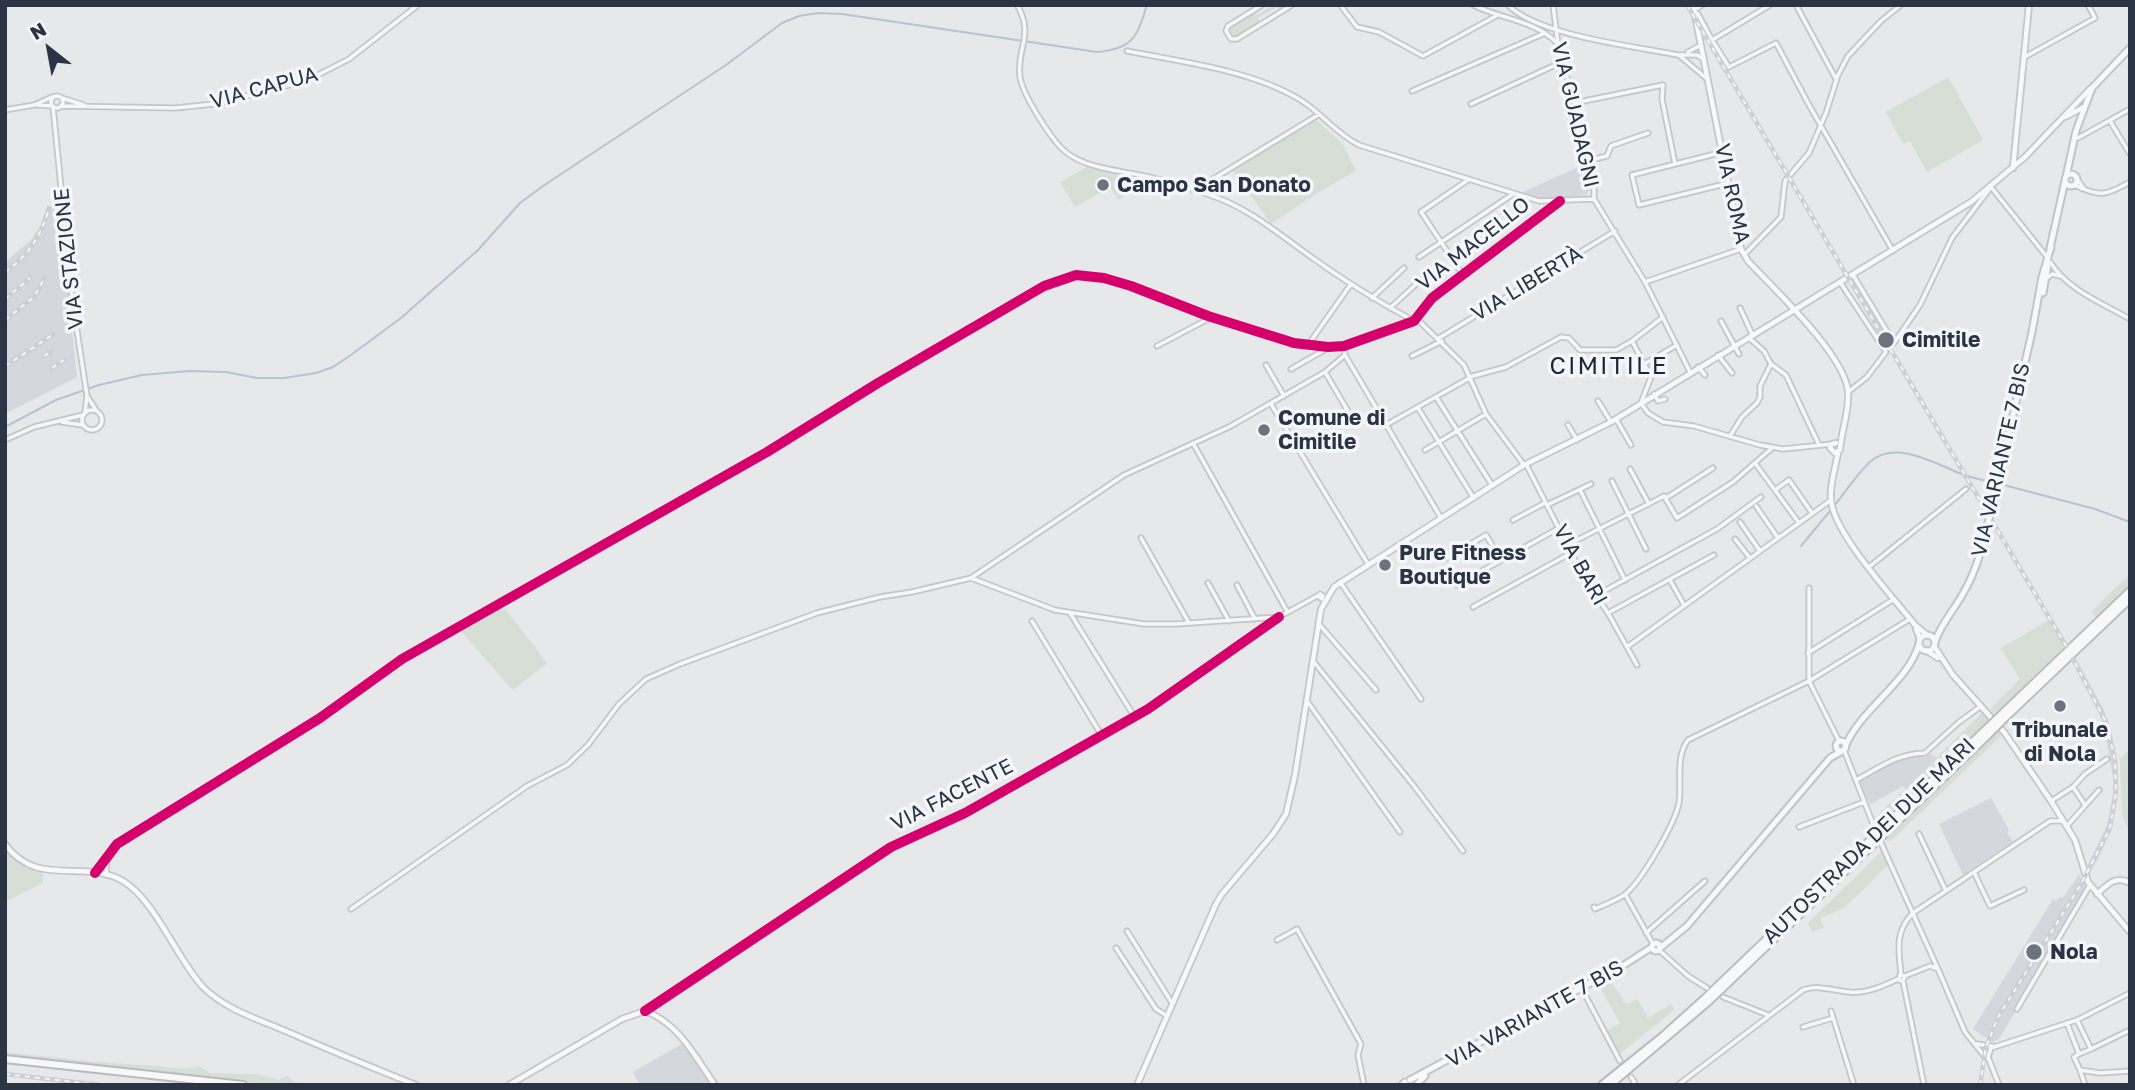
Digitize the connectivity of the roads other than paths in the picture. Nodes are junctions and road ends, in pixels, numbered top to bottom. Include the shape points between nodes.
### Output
1 (418, 5) edge
2 (1017, 5) edge
3 (1262, 5) edge
4 (1292, 5) edge
5 (1473, 5) edge
6 (1508, 5) edge
7 (1552, 5) edge
8 (1702, 5) edge
9 (1770, 5) edge
10 (1796, 5) edge
11 (1901, 5) edge
12 (2029, 5) edge
13 (2088, 5) edge
14 (1341, 6) edge
15 (1694, 9) edge
16 (1496, 16) junction
17 (1556, 31) junction
18 (1545, 33) junction
19 (1712, 40) junction
20 (1558, 44) junction
21 (1702, 45) junction
22 (2130, 48) edge
23 (1128, 51) dead end
24 (1681, 54) junction
25 (2023, 58) junction
26 (1687, 60) junction
27 (1704, 60) junction
28 (1564, 61) junction
29 (1708, 79) junction
30 (1836, 79) junction
31 (2092, 88) junction
32 (1412, 92) dead end
33 (52, 97) junction
34 (61, 97) junction
35 (1574, 103) junction
36 (1471, 104) dead end
37 (2076, 104) junction
38 (34, 105) junction
39 (53, 106) junction
40 (60, 106) junction
41 (89, 107) junction
42 (2084, 107) junction
43 (2130, 109) edge
44 (5, 110) edge
45 (1318, 115) junction
46 (2062, 119) junction
47 (2110, 121) junction
48 (56, 122) junction
49 (1821, 126) junction
50 (2076, 131) junction
51 (1648, 133) dead end
52 (2078, 138) dead end
53 (1723, 152) junction
54 (2130, 154) edge
55 (2072, 159) junction
56 (1586, 161) junction
57 (1675, 164) junction
58 (2013, 169) junction
59 (2066, 179) junction
60 (1468, 180) junction
61 (2075, 182) junction
62 (2130, 182) edge
63 (1729, 183) junction
64 (1991, 187) junction
65 (1195, 190) junction
66 (1513, 194) junction
67 (2063, 198) junction
68 (1594, 199) junction
69 (1560, 201) junction
70 (1615, 231) junction
71 (1442, 242) junction
72 (1741, 249) junction
73 (1893, 250) junction
74 (1744, 255) junction
75 (1419, 257) dead end
76 (2048, 259) junction
77 (1404, 268) dead end
78 (2051, 270) junction
79 (1463, 275) junction
80 (1853, 275) junction
81 (1425, 276) dead end
82 (2046, 279) junction
83 (2065, 279) junction
84 (1645, 282) junction
85 (1840, 282) junction
86 (1351, 284) junction
87 (2041, 286) junction
88 (1372, 298) junction
89 (1390, 308) junction
90 (1740, 308) dead end
91 (1794, 310) junction
92 (1210, 316) junction
93 (1663, 317) junction
94 (2130, 319) edge
95 (1415, 320) junction
96 (1721, 321) dead end
97 (2032, 332) junction
98 (1751, 337) junction
99 (1440, 339) junction
100 (1632, 341) junction
101 (1308, 345) junction
102 (1677, 345) junction
103 (1157, 346) dead end
104 (1345, 346) junction
105 (1734, 346) junction
106 (1330, 347) junction
107 (1345, 355) junction
108 (1718, 355) junction
109 (1739, 355) dead end
110 (1412, 356) dead end
111 (1645, 364) junction
112 (1772, 364) junction
113 (1266, 365) dead end
114 (1698, 367) junction
115 (1291, 369) dead end
116 (1325, 372) junction
117 (1690, 372) junction
118 (1732, 373) dead end
119 (1704, 375) dead end
120 (1471, 377) junction
121 (1848, 392) junction
122 (87, 394) junction
123 (1654, 394) junction
124 (1284, 396) junction
125 (1436, 397) junction
126 (1665, 399) dead end
127 (1598, 401) dead end
128 (1641, 402) junction
129 (1271, 404) junction
130 (1418, 408) junction
131 (97, 411) junction
132 (84, 413) junction
133 (1349, 413) dead end
134 (1486, 414) junction
135 (1614, 420) junction
136 (57, 422) junction
137 (82, 425) junction
138 (1386, 425) junction
139 (1568, 425) dead end
140 (1457, 431) junction
141 (1731, 436) junction
142 (5, 440) edge
143 (1577, 440) junction
144 (1439, 442) junction
145 (1192, 443) junction
146 (1630, 445) dead end
147 (1821, 445) junction
148 (1772, 447) junction
149 (1835, 448) junction
150 (1425, 450) dead end
151 (1755, 463) junction
152 (1525, 465) junction
153 (1713, 468) dead end
154 (1630, 469) dead end
155 (1612, 481) dead end
156 (1591, 484) dead end
157 (1492, 485) junction
158 (1966, 489) dead end
159 (1580, 490) junction
160 (1775, 490) junction
161 (1473, 497) junction
162 (1665, 497) junction
163 (1761, 497) dead end
164 (1831, 500) junction
165 (1547, 504) junction
166 (1649, 504) junction
167 (1756, 506) dead end
168 (1812, 513) junction
169 (1629, 514) junction
170 (1441, 518) junction
171 (1513, 520) dead end
172 (1740, 522) dead end
173 (1799, 523) junction
174 (1559, 528) junction
175 (1600, 529) junction
176 (1141, 538) dead end
177 (1778, 538) junction
178 (1735, 539) dead end
179 (1567, 545) junction
180 (1646, 549) dead end
181 (1760, 551) junction
182 (1571, 553) junction
183 (1714, 555) dead end
184 (1749, 558) junction
185 (1444, 559) dead end
186 (1501, 560) junction
187 (1367, 564) junction
188 (1869, 566) junction
189 (971, 578) junction
190 (1670, 579) junction
191 (1625, 580) junction
192 (1340, 582) junction
193 (1208, 583) dead end
194 (1237, 584) dead end
195 (1457, 585) dead end
196 (1809, 588) dead end
197 (1331, 591) junction
198 (2130, 591) edge
199 (1320, 596) junction
200 (1595, 596) junction
201 (2130, 598) edge
202 (1894, 599) junction
203 (1322, 606) junction
204 (1685, 606) junction
205 (1473, 607) dead end
206 (1287, 611) junction
207 (1608, 613) junction
208 (1070, 614) junction
209 (1279, 617) junction
210 (1255, 619) junction
211 (1910, 619) junction
212 (1032, 621) dead end
213 (1229, 621) junction
214 (1944, 622) junction
215 (1318, 623) junction
216 (1189, 624) junction
217 (1915, 625) junction
218 (1927, 635) junction
219 (1919, 642) junction
220 (1934, 644) junction
221 (1627, 647) junction
222 (1926, 651) junction
223 (1808, 653) junction
224 (1312, 661) junction
225 (1909, 664) junction
226 (1944, 664) junction
227 (1637, 665) dead end
228 (1809, 681) junction
229 (1376, 690) dead end
230 (1421, 699) dead end
231 (1307, 701) junction
232 (1981, 706) junction
233 (2007, 713) junction
234 (1134, 717) junction
235 (1852, 733) junction
236 (1986, 733) junction
237 (1102, 736) junction
238 (1839, 743) junction
239 (1844, 749) junction
240 (1830, 758) junction
241 (2107, 760) dead end
242 (1856, 780) junction
243 (2073, 787) junction
244 (2099, 790) dead end
245 (1864, 802) junction
246 (2052, 803) junction
247 (2085, 805) junction
248 (2050, 821) junction
249 (2066, 823) junction
250 (1798, 827) dead end
251 (1875, 829) dead end
252 (1400, 832) dead end
253 (1919, 834) dead end
254 (1881, 843) dead end
255 (5, 844) edge
256 (1464, 851) dead end
257 (107, 858) junction
258 (1974, 872) junction
259 (95, 873) junction
260 (106, 875) junction
261 (1705, 881) dead end
262 (2130, 883) edge
263 (2090, 885) junction
264 (2024, 890) dead end
265 (1946, 891) junction
266 (1625, 894) junction
267 (2099, 896) junction
268 (1594, 907) dead end
269 (351, 909) dead end
270 (1913, 913) junction
271 (1127, 930) dead end
272 (1646, 933) junction
273 (2130, 934) edge
274 (1277, 940) dead end
275 (1656, 947) junction
276 (1116, 948) dead end
277 (1938, 969) junction
278 (1902, 978) junction
279 (1582, 988) junction
280 (1707, 988) dead end
281 (2130, 993) edge
282 (1723, 997) dead end
283 (1172, 1004) junction
284 (2017, 1009) dead end
285 (645, 1011) junction
286 (1831, 1011) dead end
287 (1167, 1016) junction
288 (1768, 1016) junction
289 (1833, 1018) junction
290 (2077, 1020) junction
291 (2067, 1023) junction
292 (1803, 1027) dead end
293 (2130, 1030) edge
294 (1971, 1041) junction
295 (1998, 1045) junction
296 (2091, 1049) junction
297 (2079, 1054) junction
298 (5, 1059) edge
299 (1620, 1061) dead end
300 (1989, 1062) junction
301 (2080, 1070) junction
302 (2130, 1071) edge
303 (1631, 1077) dead end
304 (1409, 1084) edge
305 (243, 1085) edge
306 (416, 1085) edge
307 (509, 1085) edge
308 (715, 1085) edge
309 (1137, 1085) edge
310 (1364, 1085) edge
311 (1602, 1085) edge
312 (1610, 1085) edge
313 (1636, 1085) edge
314 (1678, 1085) edge
315 (1854, 1085) edge
316 (1924, 1085) edge
317 (2000, 1085) edge
318 (2085, 1085) edge

1 - 41 street, VIA CAPUA via 349,59 308,80 198,106
2 - 65 street, VIA BARI via 1026,34 1022,84 1063,150 1089,164
3 - 4 street via 1228,26 1228,36 1237,39
5 - 16 street
6 - 17 street via 1526,19
7 - 17 street, VIA GUADAGNI
8 - 15 street
9 - 19 street
10 - 30 street
11 - 30 street via 1863,38
12 - 25 street
13 - 25 street via 2095,18
14 - 16 street via 1357,27 1380,32 1423,56
15 - 19 street
15 - 21 street, VIA ROMA
16 - 18 street
17 - 20 street, VIA GUADAGNI
17 - 24 street
18 - 20 street
18 - 32 street
19 - 49 street via 1728,68 1776,43
20 - 28 street, VIA GUADAGNI
21 - 24 street
21 - 27 street, VIA ROMA
22 - 31 main road, VIA VARIANTE 7 BIS
23 - 45 street via 1275,87
24 - 26 street
24 - 27 street
25 - 58 street
26 - 27 street
26 - 29 street
27 - 29 street, VIA ROMA
28 - 35 street, VIA GUADAGNI
28 - 36 street
29 - 53 street, VIA ROMA
30 - 49 street
31 - 37 street
31 - 42 main road, VIA VARIANTE 7 BIS
33 - 34 street
33 - 38 street
33 - 39 street
34 - 40 street
34 - 41 street
35 - 56 street, VIA GUADAGNI
35 - 57 street via 1663,85
37 - 42 street
37 - 46 street
38 - 39 street, VIA CAPUA
38 - 44 street
39 - 40 street, VIA CAPUA
39 - 48 street
40 - 41 street, VIA CAPUA
40 - 48 street
42 - 46 street
42 - 50 main road, VIA VARIANTE 7 BIS
43 - 47 street
45 - 60 street via 1359,145
45 - 65 street
46 - 50 street via 2072,120
46 - 58 street
47 - 52 street
47 - 54 street
48 - 122 street, VIA STAZIONE via 72,298
49 - 73 street
49 - 74 street via 1809,153 1785,181 1781,217
50 - 55 main road, VIA VARIANTE 7 BIS
51 - 56 street via 1611,146 1607,156
53 - 57 street
53 - 63 street, VIA ROMA
55 - 59 main road, VIA VARIANTE 7 BIS
55 - 61 main road, VIA VARIANTE 7 BIS
56 - 68 street, VIA GUADAGNI
57 - 63 street via 1632,175 1639,205
58 - 64 street
59 - 61 main road via 2067,184
59 - 61 main road via 2071,174
59 - 67 main road, VIA VARIANTE 7 BIS
60 - 66 street
60 - 71 street via 1421,212
61 - 62 street via 2099,195
61 - 67 main road, VIA VARIANTE 7 BIS
63 - 72 street, VIA ROMA
64 - 73 street
64 - 76 street
64 - 80 street via 1952,237 1920,305 1894,343
65 - 86 street, VIA BARI via 1253,214
66 - 69 street
66 - 71 street
67 - 76 main road, VIA VARIANTE 7 BIS
68 - 69 street, VIA MACELLO
68 - 70 street
69 - 79 street, VIA MACELLO
70 - 84 street
70 - 99 street, VIA LIBERTÀ
71 - 75 street
71 - 79 street
72 - 74 street, VIA ROMA
72 - 84 street
73 - 80 street
74 - 91 street, VIA ROMA
76 - 78 main road, VIA VARIANTE 7 BIS
76 - 87 main road, VIA VARIANTE 7 BIS
77 - 88 street
78 - 82 main road, VIA VARIANTE 7 BIS
78 - 83 street
78 - 87 main road, VIA VARIANTE 7 BIS
79 - 95 street, VIA MACELLO via 1432,298
80 - 85 street
81 - 89 street
82 - 83 street via 2054,274
82 - 97 main road, VIA VARIANTE 7 BIS
83 - 94 street
84 - 93 street
85 - 91 street
85 - 121 street via 1886,352
86 - 88 street, VIA BARI
86 - 101 street
87 - 97 main road, VIA VARIANTE 7 BIS
88 - 89 street, VIA BARI
89 - 95 street, VIA BARI
90 - 98 street
91 - 98 street
91 - 121 street, VIA ROMA via 1833,358
92 - 101 street
92 - 103 street
92 - 257 street via 1104,278 1076,275 1044,286 777,446 402,659 312,724 121,841
93 - 100 street
93 - 102 street
95 - 99 street, VIA BARI
95 - 104 street
96 - 105 street
97 - 214 main road, VIA VARIANTE 7 BIS, bridge via 1989,523 1971,578
98 - 105 street
98 - 112 street
99 - 110 street, VIA LIBERTÀ
99 - 120 street, VIA BARI
100 - 111 street
100 - 120 street via 1616,350 1580,350 1562,337 1506,367
101 - 106 street
102 - 111 street
102 - 117 street
104 - 106 street
104 - 107 street
105 - 108 street
105 - 109 street
106 - 115 street
107 - 116 street
107 - 138 street
108 - 114 street
108 - 118 street
111 - 128 street via 1651,377
112 - 141 street via 1757,403 1742,416
112 - 147 street via 1786,375
113 - 124 street
114 - 117 street
114 - 119 street
116 - 124 street
116 - 133 street
117 - 123 street
120 - 125 street
120 - 134 street, VIA BARI
121 - 149 street
122 - 131 street
122 - 132 street, VIA STAZIONE
123 - 126 street via 1658,401
123 - 128 street
124 - 129 street
125 - 130 street
125 - 140 street
127 - 135 street
128 - 135 street
128 - 141 street via 1663,422
129 - 145 street
129 - 187 street
130 - 138 street
130 - 144 street
131 - 132 street
131 - 137 street via 102,417 100,427 90,431
132 - 136 street
132 - 137 street
134 - 140 street
134 - 152 street, VIA BARI
135 - 143 street
135 - 146 street
136 - 137 street
136 - 142 street
138 - 170 street
139 - 143 street
140 - 144 street
140 - 157 street
141 - 148 street
143 - 152 street
144 - 150 street
144 - 161 street
145 - 189 street via 1124,475
145 - 206 street
147 - 148 street
147 - 149 street
148 - 151 street
149 - 164 street
151 - 160 street
151 - 162 street via 1677,518
152 - 157 street
152 - 165 street, VIA BARI
153 - 162 street
154 - 166 street
155 - 169 street
156 - 159 street
157 - 161 street
158 - 188 street
159 - 165 street
159 - 175 street
160 - 168 street via 1788,480
160 - 173 street
161 - 170 street
162 - 166 street
163 - 191 street via 1717,529
164 - 168 street
164 - 188 street via 1844,532
165 - 171 street
165 - 174 street, VIA BARI
166 - 169 street
167 - 177 street
168 - 173 street
169 - 175 street
169 - 180 street
170 - 187 street
172 - 181 street
173 - 177 street
174 - 179 street, VIA BARI
174 - 186 street
175 - 179 street
175 - 191 street
176 - 216 street
177 - 181 street
178 - 184 street
179 - 182 street, VIA BARI
181 - 184 street
182 - 200 street, VIA BARI
182 - 205 street
183 - 190 street
184 - 204 street
185 - 186 street via 1486,535
186 - 195 street
187 - 192 street
188 - 202 street
189 - 208 street
189 - 269 street via 817,613 653,675 619,704 567,765 527,786
190 - 204 street
190 - 207 street
191 - 200 street
192 - 197 street
192 - 230 street
193 - 213 street
194 - 210 street
196 - 223 street
197 - 199 street, VIA FACENTE
197 - 203 street
198 - 233 highway, AUTOSTRADA DEI DUE MARI
199 - 203 street
199 - 206 street, VIA FACENTE
200 - 207 street, VIA BARI
201 - 233 highway, AUTOSTRADA DEI DUE MARI
202 - 211 street
202 - 223 street
203 - 215 street
204 - 221 street
206 - 209 street, VIA FACENTE
207 - 221 street, VIA BARI
208 - 216 street
208 - 234 street
209 - 210 street
209 - 234 street, VIA FACENTE
210 - 213 street
211 - 217 street
211 - 228 street
212 - 237 street
213 - 216 street
214 - 218 main road, VIA VARIANTE 7 BIS
214 - 220 main road, VIA VARIANTE 7 BIS
215 - 224 street
215 - 229 street
217 - 218 street
217 - 219 street
218 - 219 main road, VIA VARIANTE 7 BIS
218 - 220 main road
219 - 222 main road
219 - 225 main road, VIA VARIANTE 7 BIS
220 - 222 main road, VIA VARIANTE 7 BIS
220 - 226 street
221 - 227 street, VIA BARI
222 - 225 main road, VIA VARIANTE 7 BIS
222 - 226 street
223 - 228 street
224 - 231 street
224 - 256 street
225 - 235 main road, VIA VARIANTE 7 BIS
226 - 232 street
228 - 238 street
228 - 266 street via 1688,740 1682,751 1674,816 1644,871
231 - 252 street
231 - 283 street via 1286,814 1222,894
232 - 242 street via 1925,753 1895,758
232 - 246 street
233 - 236 highway, AUTOSTRADA DEI DUE MARI, bridge
234 - 237 street, VIA FACENTE
235 - 238 main road, VIA VARIANTE 7 BIS
235 - 239 main road, VIA VARIANTE 7 BIS
236 - 311 highway, AUTOSTRADA DEI DUE MARI via 1704,999
236 - 312 highway, AUTOSTRADA DEI DUE MARI via 1708,1002
237 - 285 street, VIA FACENTE via 965,813 891,847
238 - 239 main road via 1845,743
238 - 240 main road, VIA VARIANTE 7 BIS
239 - 240 main road, VIA VARIANTE 7 BIS
239 - 242 street
240 - 275 main road, VIA VARIANTE 7 BIS via 1713,897 1679,933
241 - 243 street
242 - 245 street
243 - 246 street
243 - 247 street
244 - 247 street
245 - 250 street
245 - 251 street
246 - 248 street
246 - 249 street
247 - 249 street
248 - 249 street
248 - 258 street
249 - 263 street
253 - 265 street
254 - 270 street
255 - 259 street via 19,859 40,869
257 - 259 street
257 - 260 street
258 - 264 street via 1990,906
258 - 265 street
259 - 260 street
260 - 306 street via 135,891 195,976 219,1001
261 - 272 street
262 - 267 street via 2114,881
263 - 267 street
263 - 284 street
265 - 270 street
266 - 268 street
266 - 272 street
267 - 273 street
270 - 277 street
270 - 278 street via 1899,934
271 - 283 street
272 - 275 street
274 - 310 street via 1297,929 1360,1044
275 - 279 main road, VIA VARIANTE 7 BIS
275 - 280 street
276 - 287 street via 1156,1009
277 - 278 street via 1930,967
277 - 294 street
278 - 288 street via 1857,992 1817,986 1795,995
278 - 316 street
279 - 299 street
279 - 304 main road, VIA VARIANTE 7 BIS
281 - 290 street
282 - 288 street
283 - 287 street
285 - 307 street via 622,1019
285 - 308 street via 676,1030
286 - 289 street
287 - 309 street
288 - 314 street
289 - 292 street
289 - 315 street
290 - 291 street
290 - 296 street
291 - 295 street
291 - 297 street
293 - 296 street
294 - 295 street
294 - 300 street
295 - 300 street via 1989,1051
296 - 297 street
297 - 301 street via 2074,1057
298 - 305 highway
300 - 317 street
301 - 302 street
301 - 318 street
303 - 313 street

